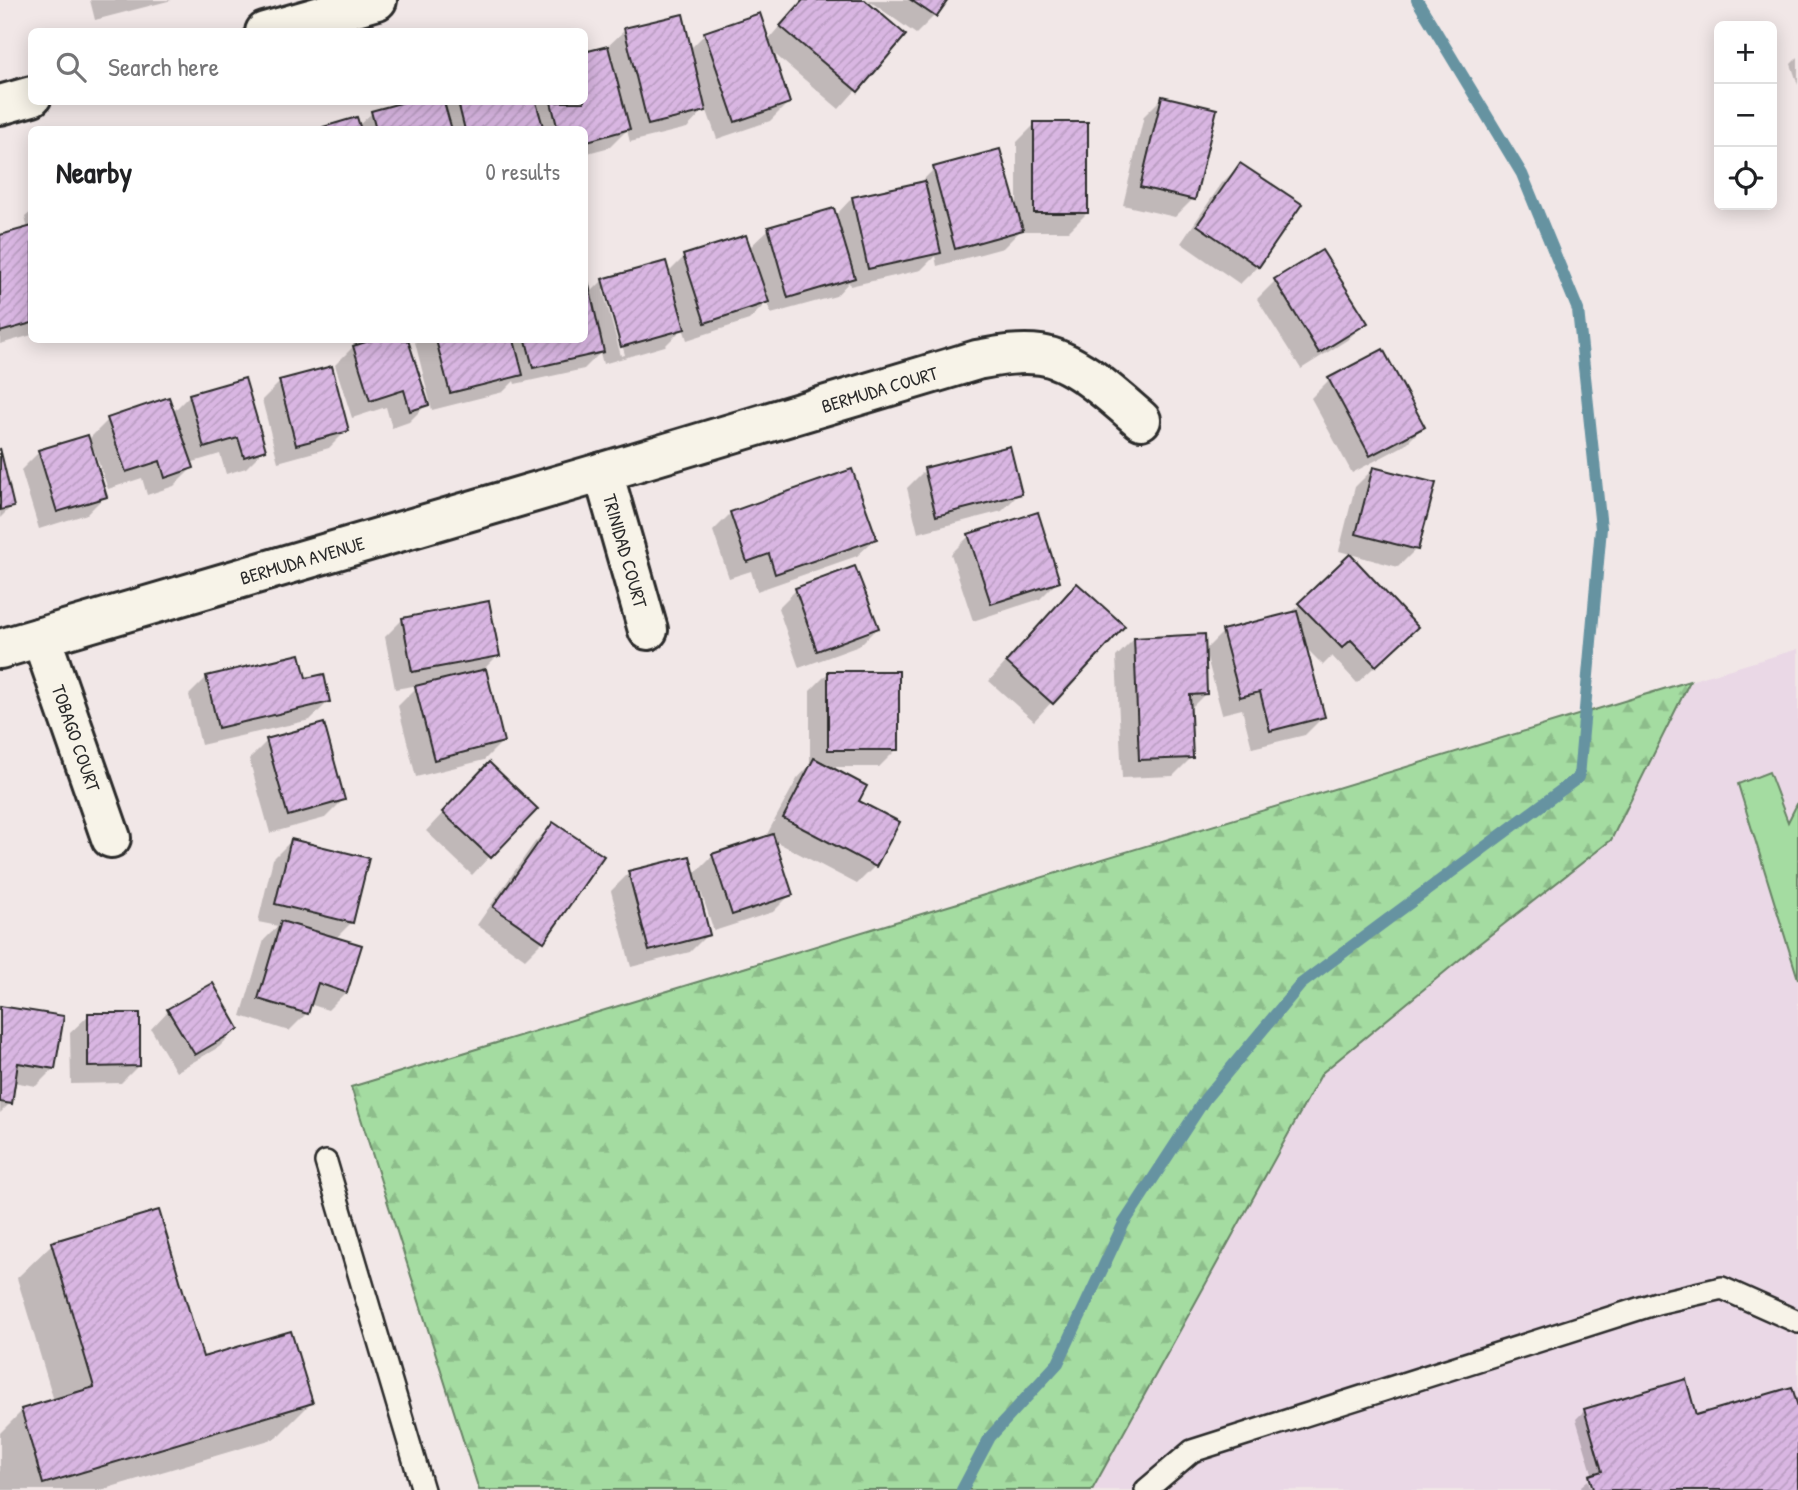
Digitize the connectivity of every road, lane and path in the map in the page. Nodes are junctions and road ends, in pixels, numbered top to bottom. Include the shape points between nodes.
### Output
1 (377, 0) edge
2 (308, 9) edge
3 (272, 28) edge
4 (28, 97) edge
5 (0, 105) edge
6 (1141, 420) dead end
7 (603, 472) junction
8 (648, 630) dead end
9 (41, 637) junction
10 (0, 649) edge
11 (111, 838) dead end
12 (327, 1162) dead end
13 (1798, 1322) edge
14 (423, 1490) edge
15 (1146, 1490) edge

1 - 2 street
2 - 3 street
4 - 5 street
6 - 7 street, BERMUDA COURT via 1075,369 1045,356 1010,354 976,360
7 - 8 street, TRINIDAD COURT
7 - 9 street, BERMUDA AVENUE
9 - 10 street, BERMUDA AVENUE
9 - 11 street, TOBAGO COURT
12 - 14 lane
13 - 15 lane via 1722,1288 1657,1303 1192,1451

